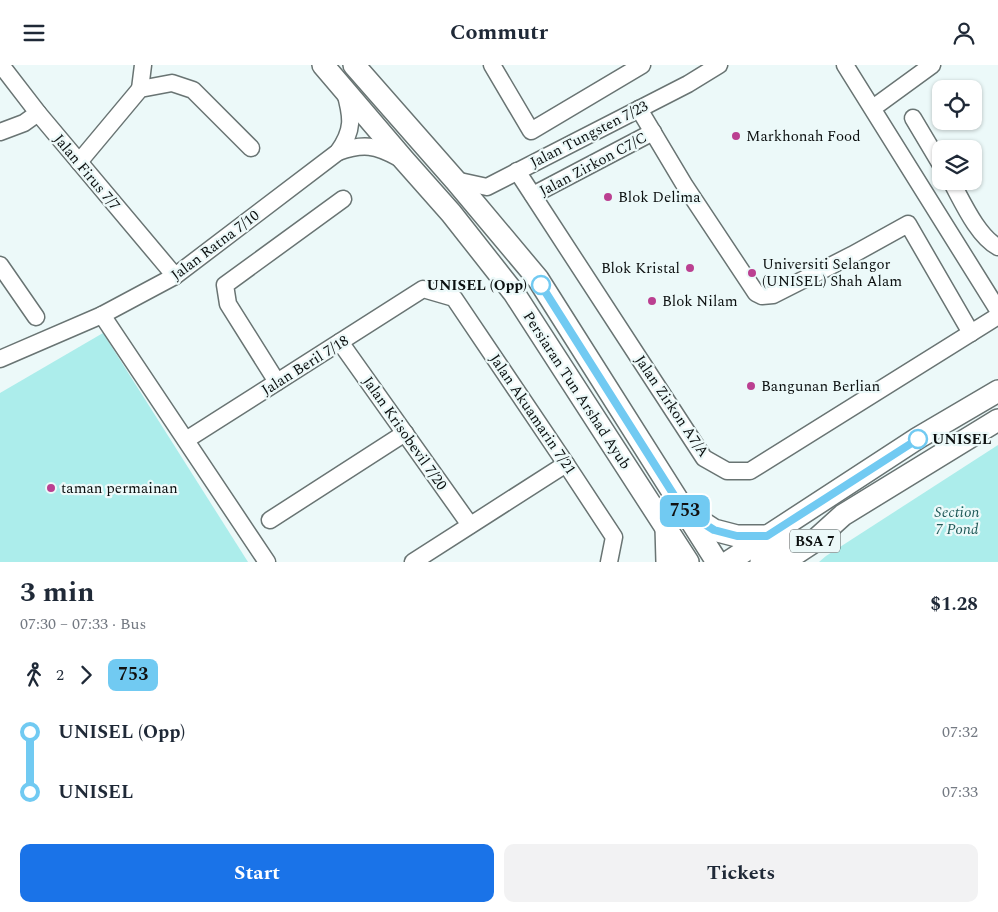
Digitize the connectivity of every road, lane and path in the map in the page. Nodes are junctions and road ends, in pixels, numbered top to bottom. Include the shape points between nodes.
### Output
1 (2, 65) edge
2 (143, 65) edge
3 (323, 65) edge
4 (492, 65) edge
5 (642, 65) edge
6 (719, 65) edge
7 (845, 65) edge
8 (932, 65) edge
9 (360, 69) edge
10 (140, 89) junction
11 (344, 90) junction
12 (873, 108) junction
13 (639, 109) junction
14 (38, 113) junction
15 (913, 117) dead end
16 (0, 132) edge
17 (652, 132) junction
18 (251, 148) dead end
19 (932, 150) edge
20 (338, 152) junction
21 (404, 160) junction
22 (79, 162) junction
23 (518, 171) junction
24 (456, 180) junction
25 (487, 187) junction
26 (956, 190) edge
27 (532, 195) junction
28 (343, 199) dead end
29 (484, 214) junction
30 (998, 247) edge
31 (0, 265) edge
32 (175, 277) junction
33 (423, 289) joint
34 (998, 310) edge
35 (102, 315) junction
36 (998, 316) edge
37 (36, 317) dead end
38 (971, 333) junction
39 (340, 342) junction
40 (0, 359) edge
41 (277, 382) junction
42 (998, 391) edge
43 (998, 420) edge
44 (405, 433) junction
45 (186, 440) junction
46 (566, 464) junction
47 (684, 511) junction
48 (843, 515) junction
49 (270, 520) dead end
50 (470, 525) junction
51 (666, 527) junction
52 (767, 536) junction
53 (434, 556) edge
54 (267, 562) edge
55 (413, 562) edge
56 (609, 562) edge
57 (667, 562) edge
58 (688, 562) edge
59 (717, 562) edge
60 (728, 562) edge
61 (761, 562) edge
62 (783, 562) edge

1 - 14 street, Jalan Firus 7/7
2 - 10 street
3 - 11 main road, Persiaran Tun Arshad Ayub
4 - 5 street via 531,131
6 - 13 street, Jalan Tungsten 7/23
7 - 12 street
8 - 12 street
9 - 24 main road, Persiaran Tun Arshad Ayub
10 - 18 street via 172,83 193,89
10 - 22 street
11 - 20 street, Jalan Ratna 7/10 via 350,126
11 - 21 main road, Persiaran Tun Arshad Ayub
12 - 34 street
13 - 17 street
13 - 23 street, Jalan Tungsten 7/23
14 - 16 street via 24,123
14 - 22 street, Jalan Firus 7/7
15 - 19 street
17 - 27 street, Jalan Zirkon C7/C
17 - 38 street via 756,293 762,296 782,291 908,224
20 - 21 street, Jalan Ratna 7/10 via 353,146 378,147
20 - 32 street, Jalan Ratna 7/10
21 - 51 main road, Persiaran Tun Arshad Ayub via 452,213 514,293
22 - 32 street, Jalan Firus 7/7
23 - 25 street, Jalan Tungsten 7/23
23 - 27 street, Jalan Zirkon A7/A
24 - 25 street
24 - 29 main road, Persiaran Tun Arshad Ayub
25 - 29 street
26 - 30 street via 981,233
27 - 38 street, Jalan Zirkon A7/A via 704,458 727,471 750,471
28 - 41 street via 226,285 228,304
29 - 47 main road, Persiaran Tun Arshad Ayub via 538,279
31 - 37 street
32 - 35 street, Jalan Ratna 7/10
33 - 39 street, Jalan Beril 7/18
33 - 46 street, Jalan Akuamarin 7/21 via 454,298
35 - 40 street, Jalan Ratna 7/10
35 - 45 street
36 - 38 street, Jalan Zirkon A7/A
39 - 41 street, Jalan Beril 7/18
39 - 44 street, Jalan Krisobevil 7/20
41 - 45 street, Jalan Beril 7/18
42 - 52 main road, BSA 7
43 - 48 main road, BSA 7
44 - 49 street
44 - 50 street, Jalan Krisobevil 7/20
45 - 54 street
46 - 50 street
46 - 56 street, Jalan Akuamarin 7/21 via 614,537
47 - 52 main road via 714,530 737,536
47 - 59 main road, Persiaran Tun Arshad Ayub
48 - 61 main road
48 - 62 main road, BSA 7 via 812,543
50 - 53 street
51 - 57 main road
51 - 58 main road, Persiaran Tun Arshad Ayub
52 - 60 main road, BSA 7
53 - 55 street

